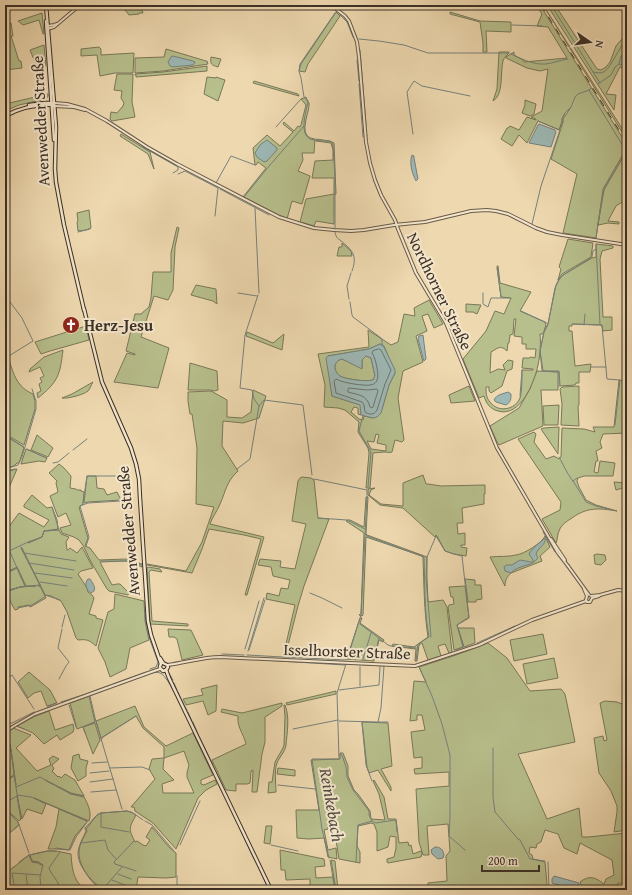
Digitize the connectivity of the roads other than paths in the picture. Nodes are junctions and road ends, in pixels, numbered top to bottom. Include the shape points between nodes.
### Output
1 (45, 5) edge
2 (80, 5) edge
3 (331, 5) edge
4 (47, 27) junction
5 (51, 91) junction
6 (45, 103) junction
7 (53, 104) junction
8 (5, 116) edge
9 (396, 224) junction
10 (627, 245) edge
11 (627, 591) edge
12 (588, 598) junction
13 (162, 663) junction
14 (160, 668) junction
15 (166, 668) junction
16 (5, 732) edge
17 (271, 890) edge

1 - 4 main road
2 - 4 street via 54,27
3 - 9 street, Nordhorner Straße via 347,19 357,42 370,163 381,195
4 - 5 main road, Avenwedder Straße
4 - 7 main road, Avenwedder Straße
5 - 6 main road via 50,99
5 - 7 main road, Avenwedder Straße
6 - 7 main road
6 - 8 main road via 20,108
7 - 8 main road via 25,108
7 - 9 street via 87,110 172,161 278,217 314,228 334,230 351,231
7 - 13 main road, Avenwedder Straße via 56,192 102,382 136,464 147,615 151,635
9 - 10 street via 425,222 471,211 496,211 547,232
9 - 12 street, Nordhorner Straße via 419,278 446,323 497,448 558,553 584,588
11 - 12 street, Isselhorster Straße
12 - 15 street, Isselhorster Straße via 532,620 480,645 415,666 220,656
13 - 14 main road
13 - 15 main road
14 - 15 main road
14 - 16 street via 35,714
15 - 17 main road

